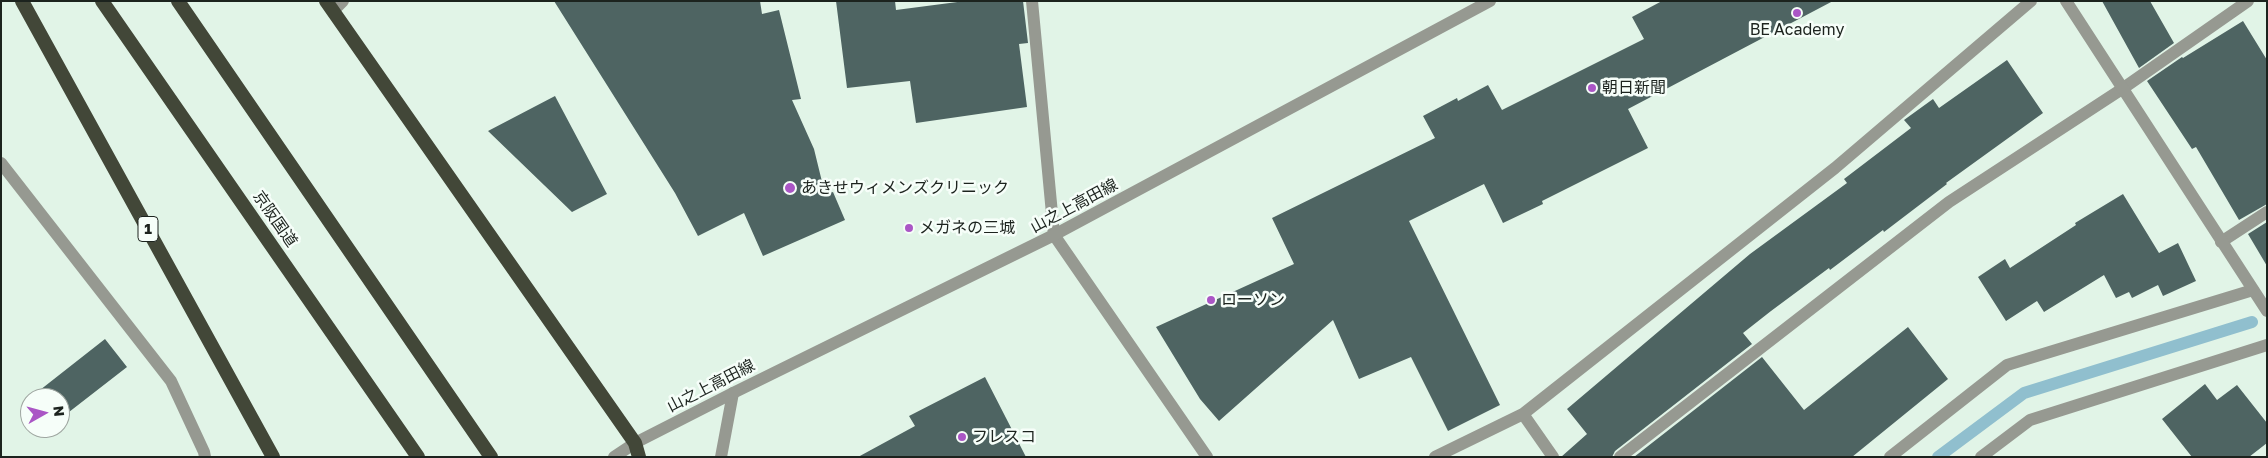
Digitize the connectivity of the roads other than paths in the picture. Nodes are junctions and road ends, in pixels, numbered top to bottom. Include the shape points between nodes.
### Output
1 (22, 1) edge
2 (102, 1) edge
3 (178, 1) edge
4 (1032, 1) edge
5 (1490, 1) edge
6 (2030, 1) edge
7 (2066, 1) edge
8 (2248, 1) edge
9 (334, 5) edge
10 (2122, 89) junction
11 (1, 162) edge
12 (2267, 212) edge
13 (1054, 235) junction
14 (2221, 242) junction
15 (2253, 290) junction
16 (2267, 311) edge
17 (2267, 345) edge
18 (733, 393) junction
19 (1523, 414) junction
20 (635, 443) junction
21 (205, 457) edge
22 (273, 457) edge
23 (418, 457) edge
24 (491, 457) edge
25 (614, 457) edge
26 (639, 457) edge
27 (721, 457) edge
28 (1207, 457) edge
29 (1435, 457) edge
30 (1554, 457) edge
31 (1620, 457) edge
32 (1890, 457) edge
33 (1981, 457) edge

1 - 22 highway, 1
2 - 23 highway, 京阪国道
3 - 24 highway
4 - 13 street
5 - 13 street, 山之上高田線
6 - 19 street via 1835,168
7 - 10 street
8 - 10 street
9 - 20 highway
10 - 14 street
10 - 31 street via 1949,202
11 - 21 street via 171,381
12 - 14 street
13 - 18 street, 山之上高田線
13 - 28 street
14 - 15 street
15 - 16 street
15 - 32 street via 2008,364
17 - 33 street via 2030,420
18 - 20 street, 山之上高田線
18 - 27 street
19 - 29 street
19 - 30 street
20 - 25 street, 山之上高田線
20 - 26 highway

